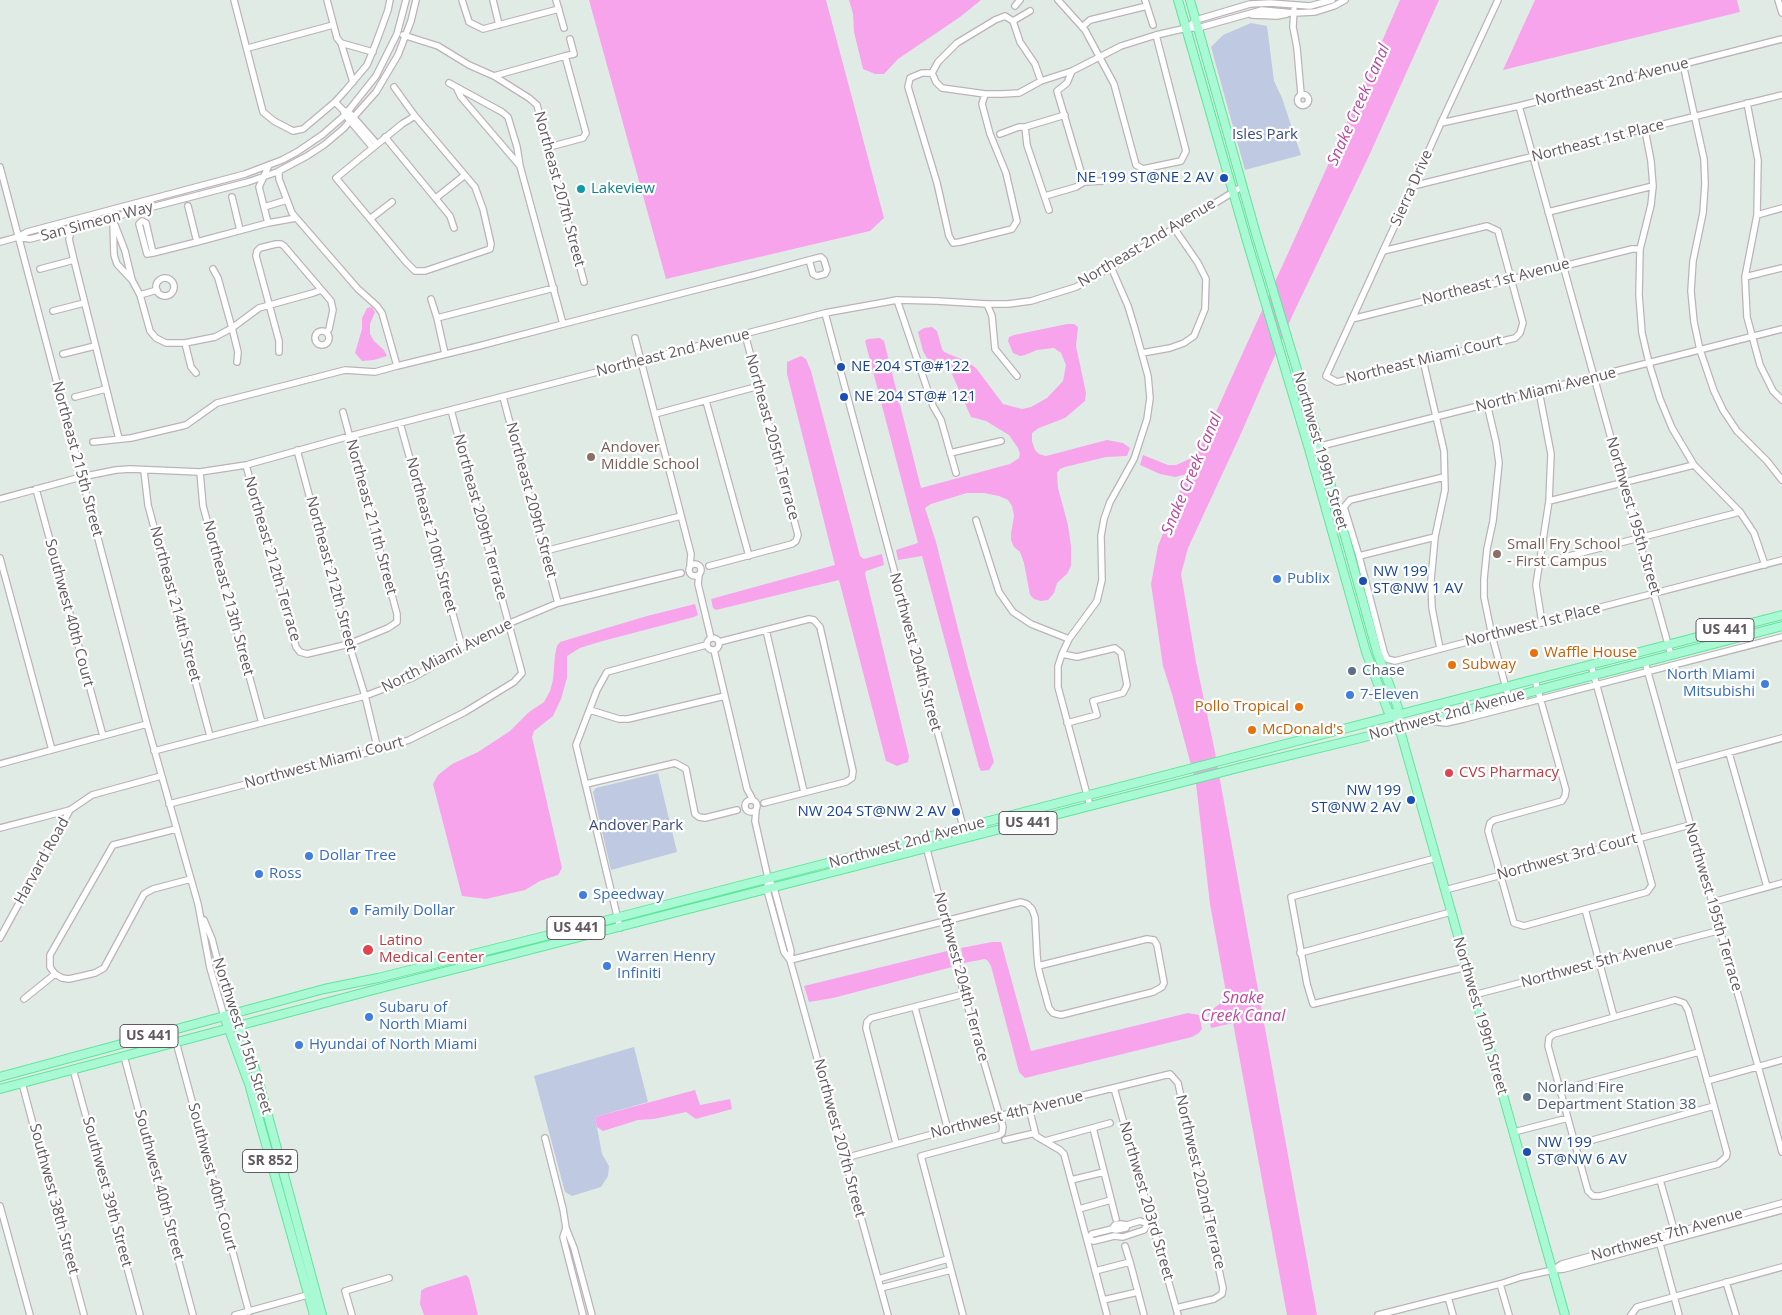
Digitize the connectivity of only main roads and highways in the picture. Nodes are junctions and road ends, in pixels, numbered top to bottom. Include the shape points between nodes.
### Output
1 (1178, 0) edge
2 (1190, 0) edge
3 (1782, 615) edge
4 (1782, 626) edge
5 (1396, 716) junction
6 (1399, 729) junction
7 (234, 1013) junction
8 (224, 1016) junction
9 (239, 1025) junction
10 (229, 1028) junction
11 (37, 1067) junction
12 (18, 1072) junction
13 (0, 1077) edge
14 (22, 1083) junction
15 (1, 1089) edge
16 (274, 1137) junction
17 (264, 1140) junction
18 (312, 1294) junction
19 (314, 1315) edge
20 (322, 1315) edge
21 (1565, 1315) edge

1 - 5 main road, Northwest 199th Street via 1366,652 1388,711
2 - 5 main road, Northwest 199th Street via 1377,652 1398,708
3 - 5 main road, Northwest 2nd Avenue / US 441
4 - 6 main road, Northwest 2nd Avenue / US 441
5 - 6 main road, Northwest 199th Street
5 - 7 main road, Northwest 2nd Avenue / US 441
6 - 9 main road, Northwest 2nd Avenue / US 441
6 - 21 main road, Northwest 199th Street
7 - 8 main road, US 441
7 - 9 main road, Northwest 215th Street / SR 852
8 - 10 main road, Northwest 215th Street / SR 852
8 - 11 main road, US 441
9 - 10 main road, US 441
9 - 16 main road, Northwest 215th Street / SR 852 via 255,1066
10 - 14 main road, US 441
10 - 17 main road, Northwest 215th Street / SR 852
11 - 12 main road, US 441
11 - 14 main road via 27,1074
12 - 13 main road, US 441
12 - 15 main road via 14,1081
14 - 15 main road, US 441
16 - 17 main road
16 - 18 main road, Northwest 215th Street / SR 852
17 - 18 main road, Northwest 215th Street / SR 852
18 - 19 main road, Northwest 215th Street / SR 852
18 - 20 main road, Northwest 215th Street / SR 852

